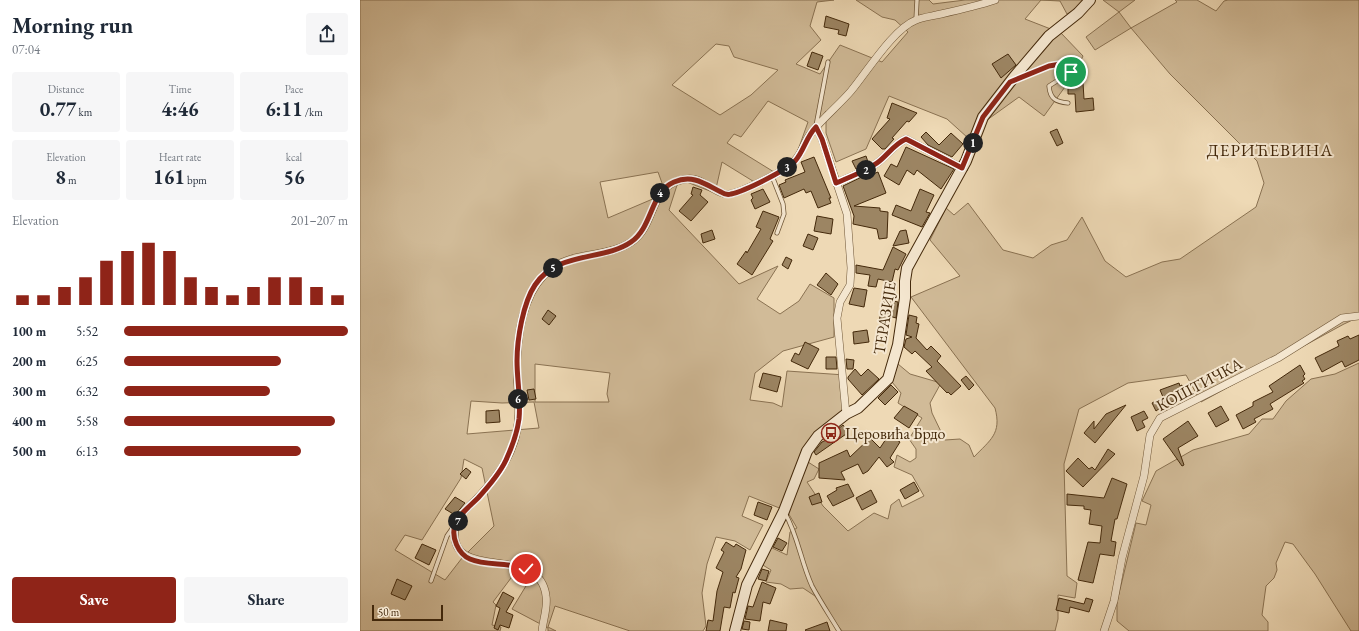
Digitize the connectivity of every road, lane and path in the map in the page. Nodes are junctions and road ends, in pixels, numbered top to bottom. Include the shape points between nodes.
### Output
1 (917, 0) edge
2 (995, 0) edge
3 (1090, 0) edge
4 (916, 20) junction
5 (828, 62) dead end
6 (1010, 82) junction
7 (1068, 103) dead end
8 (816, 127) junction
9 (962, 168) junction
10 (772, 176) junction
11 (836, 183) junction
12 (777, 233) dead end
13 (1359, 316) edge
14 (846, 414) junction
15 (784, 511) junction
16 (455, 525) junction
17 (431, 581) dead end
18 (542, 631) edge
19 (735, 631) edge
20 (839, 631) edge
21 (1104, 631) edge

1 - 4 lane
2 - 4 street
3 - 6 street, ТЕРАЗИЈЕ via 1049,36
4 - 8 street via 903,29 850,93
5 - 8 lane
6 - 7 lane via 1049,66 1068,65 1071,72 1049,86 1054,100
6 - 9 street, ТЕРАЗИЈЕ via 983,117
8 - 10 street via 797,159
8 - 11 street
9 - 11 street via 906,139 873,166
9 - 14 street, ТЕРАЗИЈЕ via 907,268 898,344 888,379 858,408
10 - 12 lane via 783,204 784,214
10 - 16 street via 729,194 700,180 685,179 674,182 661,192 648,224 634,241 619,248 554,267 535,284 523,313 517,359 519,418 514,441 504,465
11 - 14 street via 847,214 851,268 850,285 840,302 837,318
13 - 21 street, КОШТИЧКА via 1342,318 1278,358 1160,418 1150,436 1144,476 1122,558 1114,601
14 - 15 street, ТЕРАЗИЈЕ via 818,436 808,451
15 - 19 street, ТЕРАЗИЈЕ via 747,584
15 - 20 lane via 794,528 812,586
16 - 17 lane via 446,536
16 - 18 street via 457,545 464,556 520,567 538,578 546,596

